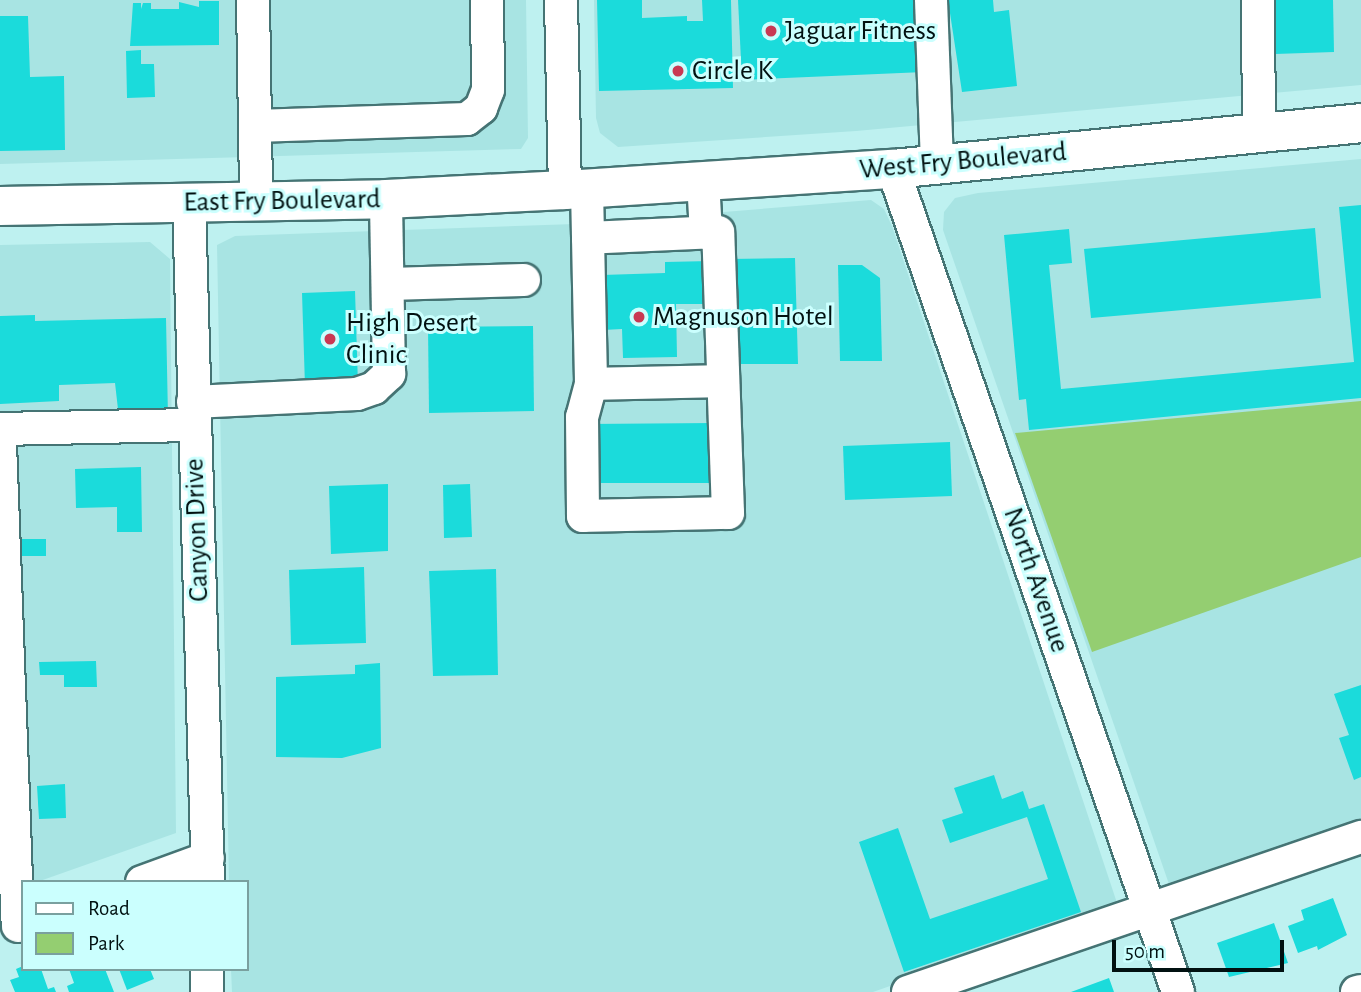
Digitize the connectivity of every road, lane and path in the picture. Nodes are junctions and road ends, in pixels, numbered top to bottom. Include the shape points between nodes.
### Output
1 (253, 0) edge
2 (487, 0) edge
3 (561, 0) edge
4 (931, 0) edge
5 (1258, 0) edge
6 (1361, 123) edge
7 (255, 126) junction
8 (1259, 133) junction
9 (937, 164) junction
10 (893, 169) junction
11 (704, 181) junction
12 (576, 189) junction
13 (386, 199) junction
14 (256, 201) junction
15 (189, 203) junction
16 (0, 206) edge
17 (706, 233) junction
18 (588, 238) junction
19 (524, 280) dead end
20 (389, 284) junction
21 (723, 381) junction
22 (592, 384) junction
23 (193, 413) junction
24 (0, 429) edge
25 (0, 443) edge
26 (1361, 837) edge
27 (208, 870) edge
28 (153, 880) edge
29 (1151, 909) junction
30 (13, 927) edge
31 (207, 971) edge
32 (206, 992) edge
33 (908, 992) edge
34 (1178, 992) edge

1 - 7 street
2 - 7 street via 488,90 481,108 467,119
3 - 12 street
4 - 9 street
5 - 8 street
6 - 8 main road, West Fry Boulevard
7 - 14 street
8 - 9 main road, West Fry Boulevard
9 - 10 main road, West Fry Boulevard
10 - 11 main road, West Fry Boulevard
10 - 29 street, North Avenue
11 - 12 main road, West Fry Boulevard
11 - 17 street
12 - 13 main road, East Fry Boulevard
12 - 18 street
13 - 14 main road, East Fry Boulevard
13 - 20 street
14 - 15 main road, East Fry Boulevard
15 - 16 main road, East Fry Boulevard
15 - 23 street, Canyon Drive
17 - 18 street
17 - 21 street via 718,232
18 - 22 street
19 - 20 street
20 - 23 street via 389,374 374,388 357,394
21 - 22 street
21 - 22 street via 728,513 583,516 582,417
23 - 24 street
23 - 27 street, Canyon Drive
25 - 30 street
26 - 29 street
27 - 28 street
29 - 33 street
29 - 34 street, North Avenue
31 - 32 street

